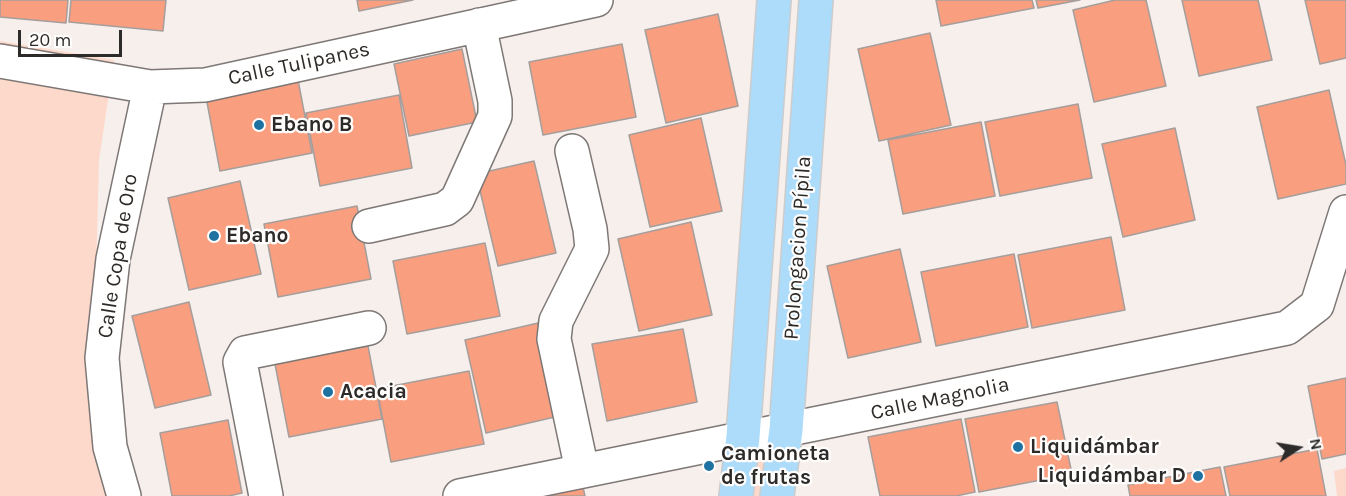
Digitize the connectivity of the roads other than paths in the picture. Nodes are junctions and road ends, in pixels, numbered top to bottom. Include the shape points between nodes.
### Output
1 (596, 0) edge
2 (774, 0) edge
3 (816, 0) edge
4 (479, 26) junction
5 (0, 61) edge
6 (150, 87) junction
7 (572, 151) dead end
8 (1346, 212) edge
9 (369, 226) dead end
10 (369, 328) dead end
11 (786, 430) junction
12 (743, 437) junction
13 (582, 470) junction
14 (124, 496) edge
15 (266, 496) edge
16 (460, 496) edge
17 (736, 496) edge
18 (777, 496) edge

1 - 4 street, Calle Tulipanes
2 - 12 main road, Prolongacion Pípila
3 - 11 main road, Prolongacion Pípila
4 - 6 street, Calle Tulipanes via 205,85
4 - 9 street via 495,116 457,200 445,209
5 - 6 street, Calle Tulipanes
6 - 14 street, Calle Copa de Oro via 113,259 102,358 110,447
7 - 13 street via 591,249 556,321 555,339
8 - 11 street, Calle Magnolia via 1317,305 1287,328
10 - 15 street via 244,352 240,362
11 - 12 street, Calle Magnolia
11 - 18 main road, Prolongacion Pípila
12 - 13 street, Calle Magnolia
12 - 17 main road, Prolongacion Pípila
13 - 16 street, Calle Magnolia

